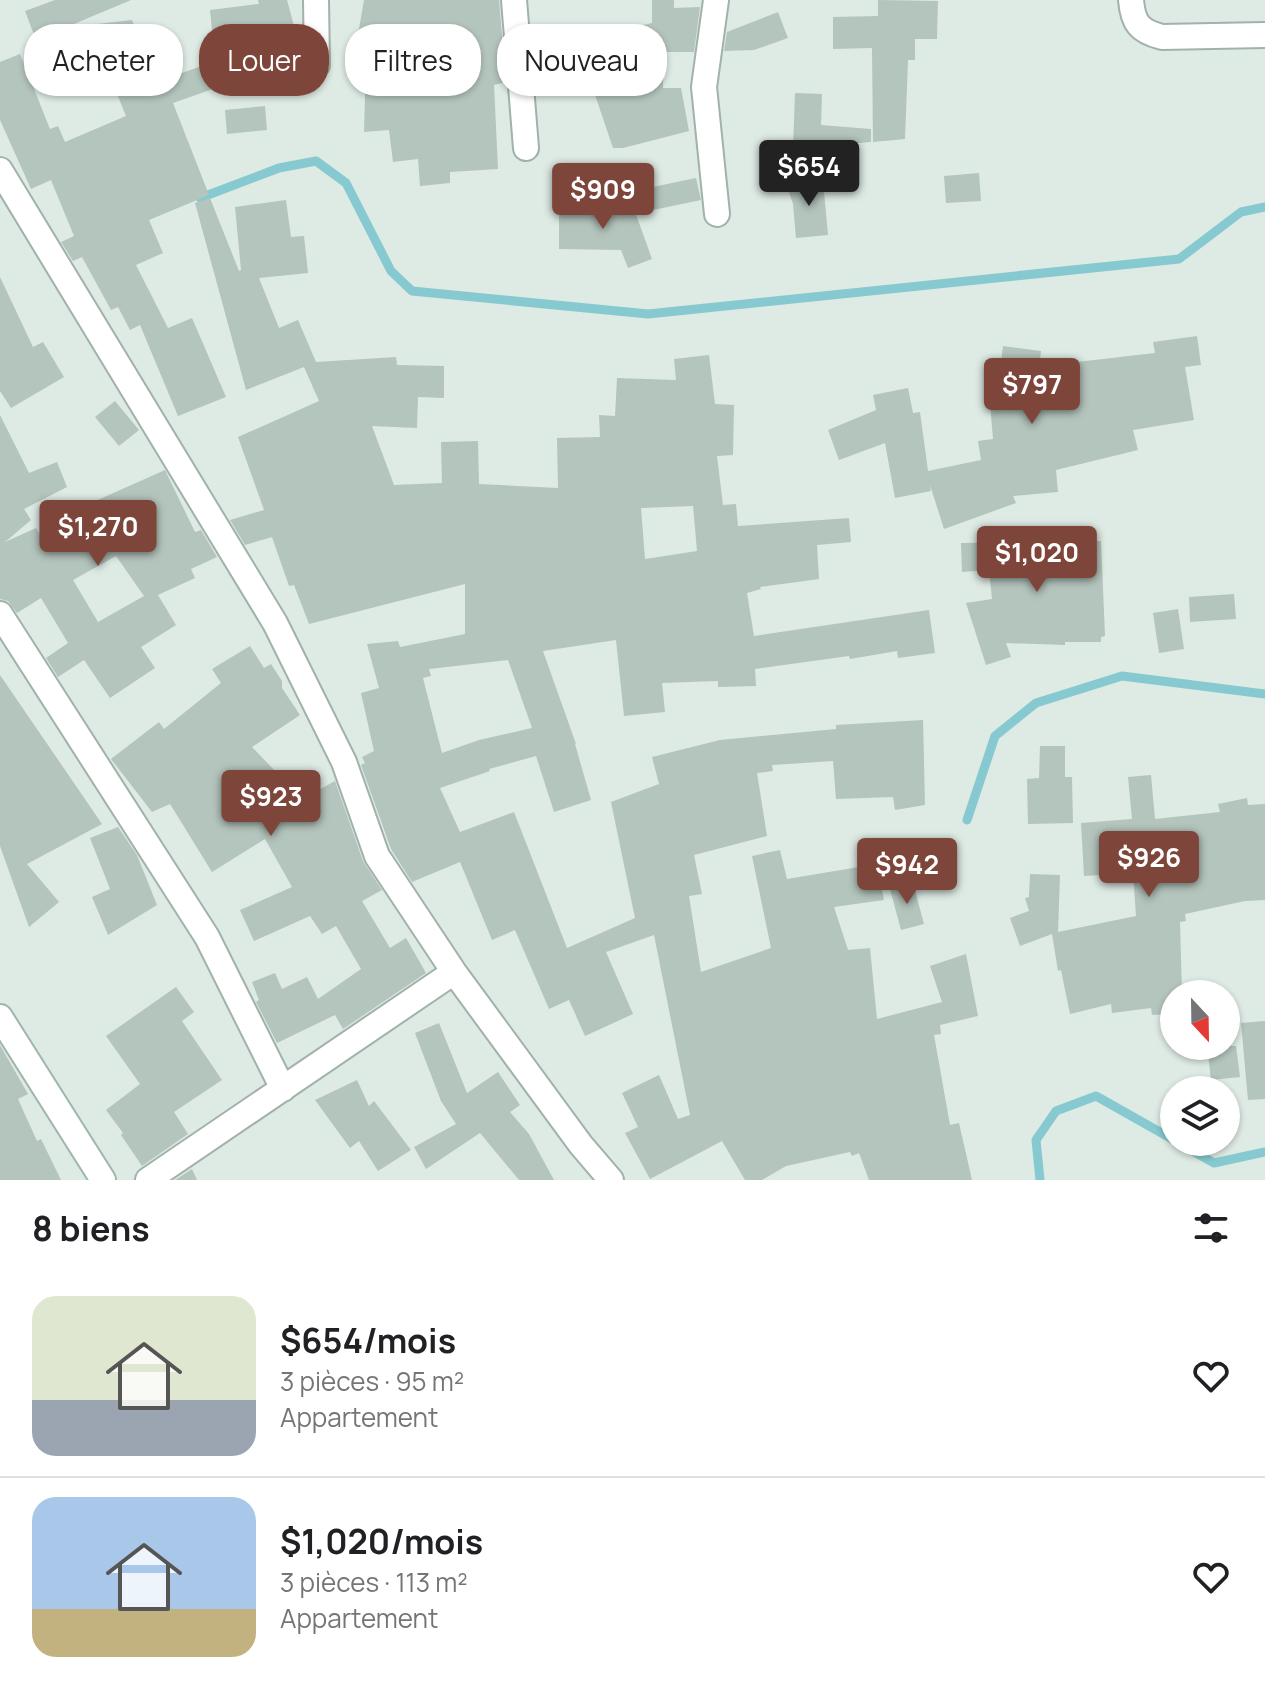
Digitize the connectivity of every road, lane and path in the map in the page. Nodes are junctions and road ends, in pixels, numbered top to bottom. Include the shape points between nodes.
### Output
1 (316, 0) edge
2 (514, 0) edge
3 (716, 0) edge
4 (1131, 0) edge
5 (316, 24) edge
6 (1265, 35) edge
7 (526, 148) dead end
8 (0, 170) edge
9 (717, 214) dead end
10 (0, 614) edge
11 (454, 972) junction
12 (0, 1017) edge
13 (283, 1089) junction
14 (103, 1180) edge
15 (148, 1180) edge
16 (611, 1180) edge

1 - 5 street
2 - 7 street
3 - 9 street via 704,87
4 - 6 street via 1137,27 1145,33
8 - 11 street via 275,623 344,762 377,856
10 - 13 street via 207,937
11 - 13 street
11 - 16 street
12 - 14 street
13 - 15 street

